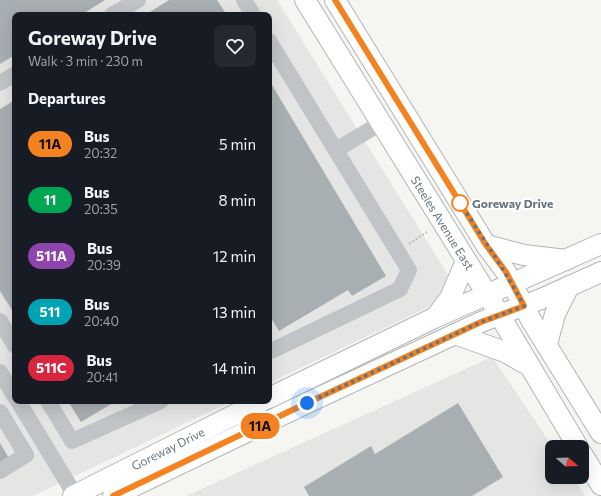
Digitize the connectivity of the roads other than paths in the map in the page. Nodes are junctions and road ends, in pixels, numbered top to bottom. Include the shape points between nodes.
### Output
1 (138, 0) edge
2 (244, 0) edge
3 (305, 0) edge
4 (334, 0) edge
5 (117, 12) edge
6 (251, 12) edge
7 (272, 46) edge
8 (12, 76) edge
9 (0, 83) edge
10 (381, 124) junction
11 (336, 150) junction
12 (601, 244) edge
13 (486, 245) junction
14 (566, 260) junction
15 (466, 261) junction
16 (601, 272) edge
17 (512, 284) junction
18 (569, 286) junction
19 (487, 294) junction
20 (524, 306) junction
21 (499, 315) junction
22 (434, 318) junction
23 (0, 321) edge
24 (455, 334) junction
25 (12, 341) edge
26 (547, 344) junction
27 (272, 351) edge
28 (530, 366) junction
29 (0, 372) edge
30 (12, 392) edge
31 (272, 396) edge
32 (20, 404) edge
33 (50, 404) edge
34 (154, 404) edge
35 (255, 404) edge
36 (0, 412) edge
37 (601, 433) edge
38 (574, 440) edge
39 (589, 465) edge
40 (0, 471) edge
41 (601, 485) edge
42 (74, 496) edge
43 (113, 496) edge

1 - 5 lane
2 - 6 lane
3 - 10 main road, Steeles Avenue East
4 - 13 main road
7 - 11 lane
8 - 9 lane
10 - 11 lane
10 - 15 main road, Steeles Avenue East
11 - 27 lane via 409,270 400,289
12 - 14 main road, Goreway Drive
13 - 14 main road via 524,255
13 - 17 main road
14 - 17 main road, Goreway Drive
15 - 19 main road, Steeles Avenue East
15 - 22 main road via 445,307
16 - 18 main road, Goreway Drive
17 - 19 main road, Goreway Drive
17 - 20 main road
18 - 20 main road, Goreway Drive
18 - 26 main road via 555,314
19 - 21 main road, Steeles Avenue East
19 - 22 main road, Goreway Drive
20 - 21 main road, Goreway Drive
20 - 26 main road
21 - 24 main road, Goreway Drive
21 - 28 main road, Steeles Avenue East
22 - 31 main road, Goreway Drive
23 - 25 lane
24 - 28 main road via 505,352
24 - 43 main road, Goreway Drive
26 - 37 main road
28 - 38 main road, Steeles Avenue East
29 - 30 lane
32 - 42 lane
33 - 34 lane via 72,441
35 - 42 main road, Goreway Drive
36 - 40 lane via 26,455
39 - 41 main road

